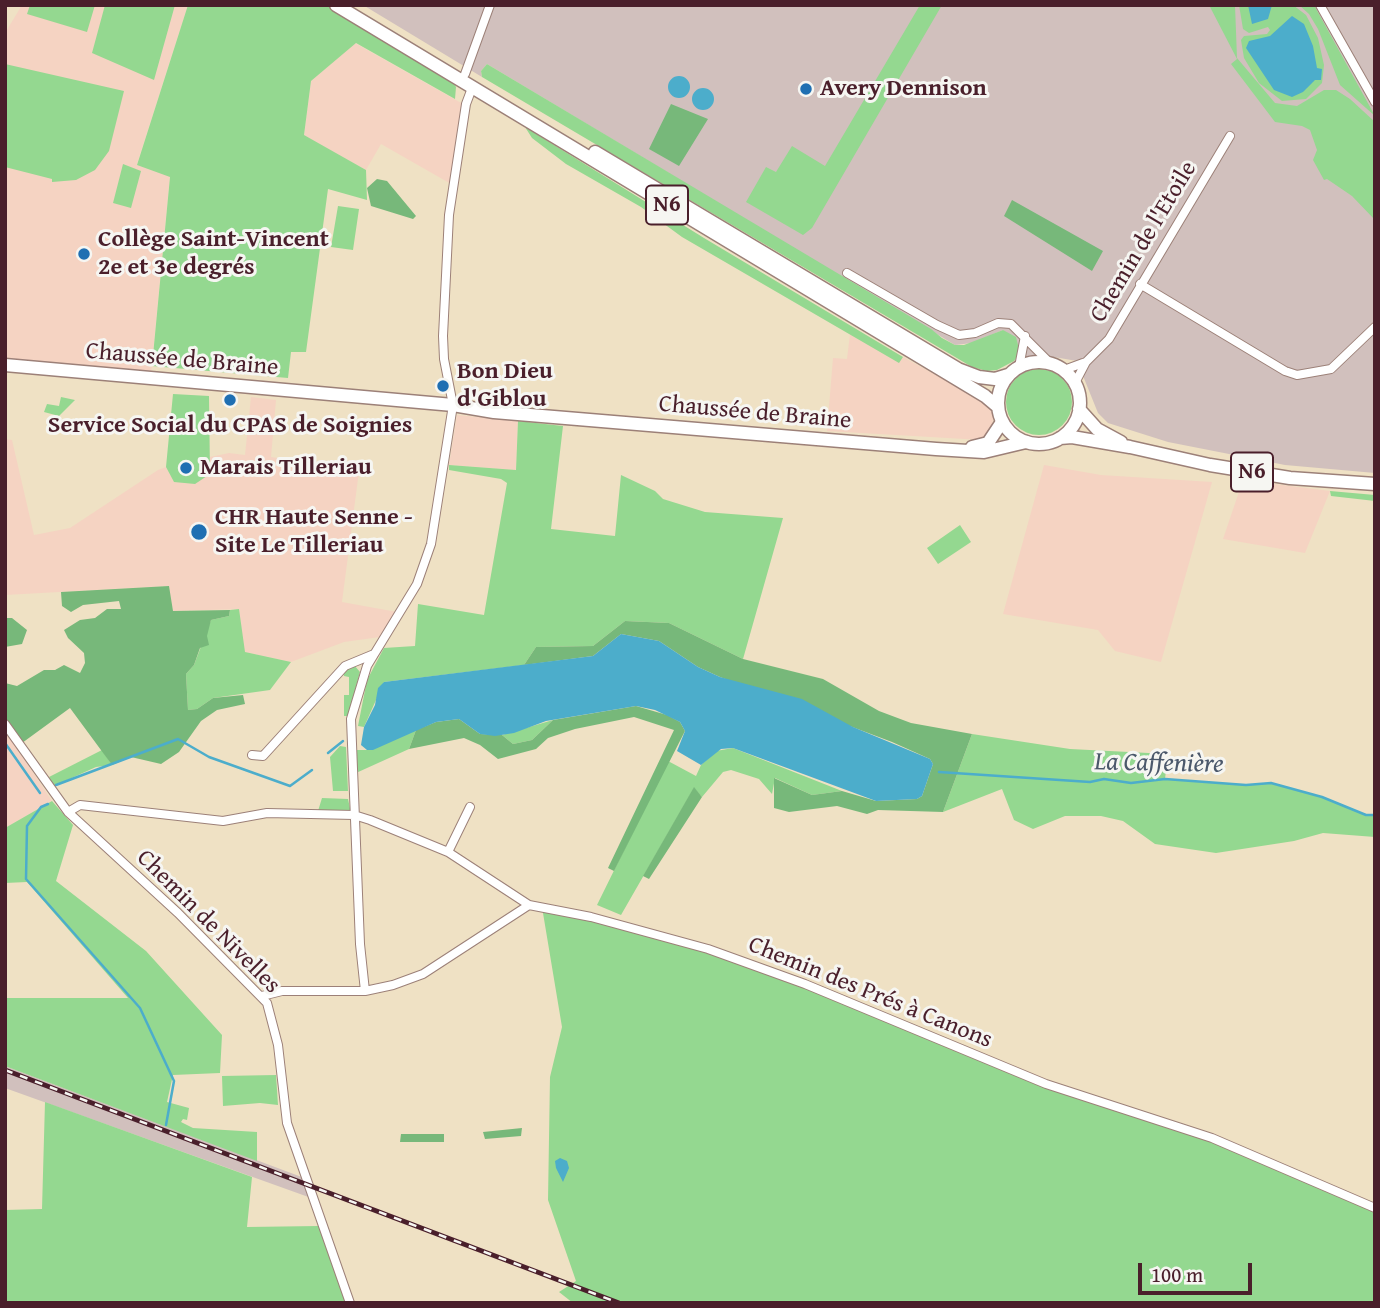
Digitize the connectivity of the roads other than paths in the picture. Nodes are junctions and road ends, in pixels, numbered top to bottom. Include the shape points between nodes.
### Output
1 (336, 5) edge
2 (352, 5) edge
3 (490, 5) edge
4 (1320, 5) edge
5 (465, 74) junction
6 (472, 88) junction
7 (1375, 102) edge
8 (1230, 136) dead end
9 (847, 273) dead end
10 (1140, 284) junction
11 (1375, 327) edge
12 (1025, 336) junction
13 (1086, 362) junction
14 (1050, 363) junction
15 (5, 365) edge
16 (1064, 370) junction
17 (1013, 371) junction
18 (1075, 383) junction
19 (453, 405) junction
20 (998, 407) junction
21 (480, 408) junction
22 (1079, 410) junction
23 (1002, 422) junction
24 (1059, 438) junction
25 (1026, 442) junction
26 (1130, 447) junction
27 (1375, 484) edge
28 (374, 654) junction
29 (5, 724) edge
30 (252, 755) dead end
31 (470, 807) dead end
32 (68, 812) junction
33 (354, 815) junction
34 (448, 852) junction
35 (529, 905) junction
36 (365, 991) junction
37 (262, 996) junction
38 (1375, 1208) edge
39 (350, 1303) edge

1 - 6 main road, N6
2 - 5 main road, N6
3 - 5 street
4 - 7 street
5 - 17 main road, N6 via 944,361 979,377 995,379
6 - 19 street via 449,215 443,336
6 - 20 main road, N6
8 - 10 street, Chemin de l'Etoile
9 - 12 street via 948,331 967,335 1006,322
10 - 11 street via 1297,375 1331,369
10 - 13 street, Chemin de l'Etoile via 1110,339
12 - 14 street
12 - 17 street
13 - 16 street, Chemin de l'Etoile
13 - 18 street, Chemin de l'Etoile
14 - 16 main road
14 - 17 main road, N6 via 1034,362
15 - 19 main road, Chaussée de Braine
16 - 18 main road
17 - 20 main road via 1001,386
18 - 22 main road
19 - 21 main road, Chaussée de Braine
19 - 28 street via 426,560 411,596
20 - 23 main road
21 - 23 main road, Chaussée de Braine via 968,447 988,443
21 - 25 main road, Chaussée de Braine via 984,452
22 - 24 main road via 1075,423
22 - 26 main road, N6 via 1097,429
23 - 25 main road
24 - 25 main road, N6 via 1042,444
24 - 26 main road, N6
26 - 27 main road, N6 via 1290,478
28 - 30 street via 345,666 262,756
28 - 33 street via 361,680 351,719
29 - 32 street, Chemin de Nivelles
31 - 34 street
32 - 33 street via 80,805 223,821 267,813
32 - 37 street, Chemin de Nivelles
33 - 34 street, Chemin des Prés à Canons
33 - 36 street
34 - 35 street, Chemin des Prés à Canons
35 - 36 street via 423,974
35 - 38 street, Chemin des Prés à Canons via 708,949 1046,1084 1212,1138
36 - 37 street via 282,991
37 - 39 street, Chemin de Nivelles via 271,1011 278,1045 287,1123

